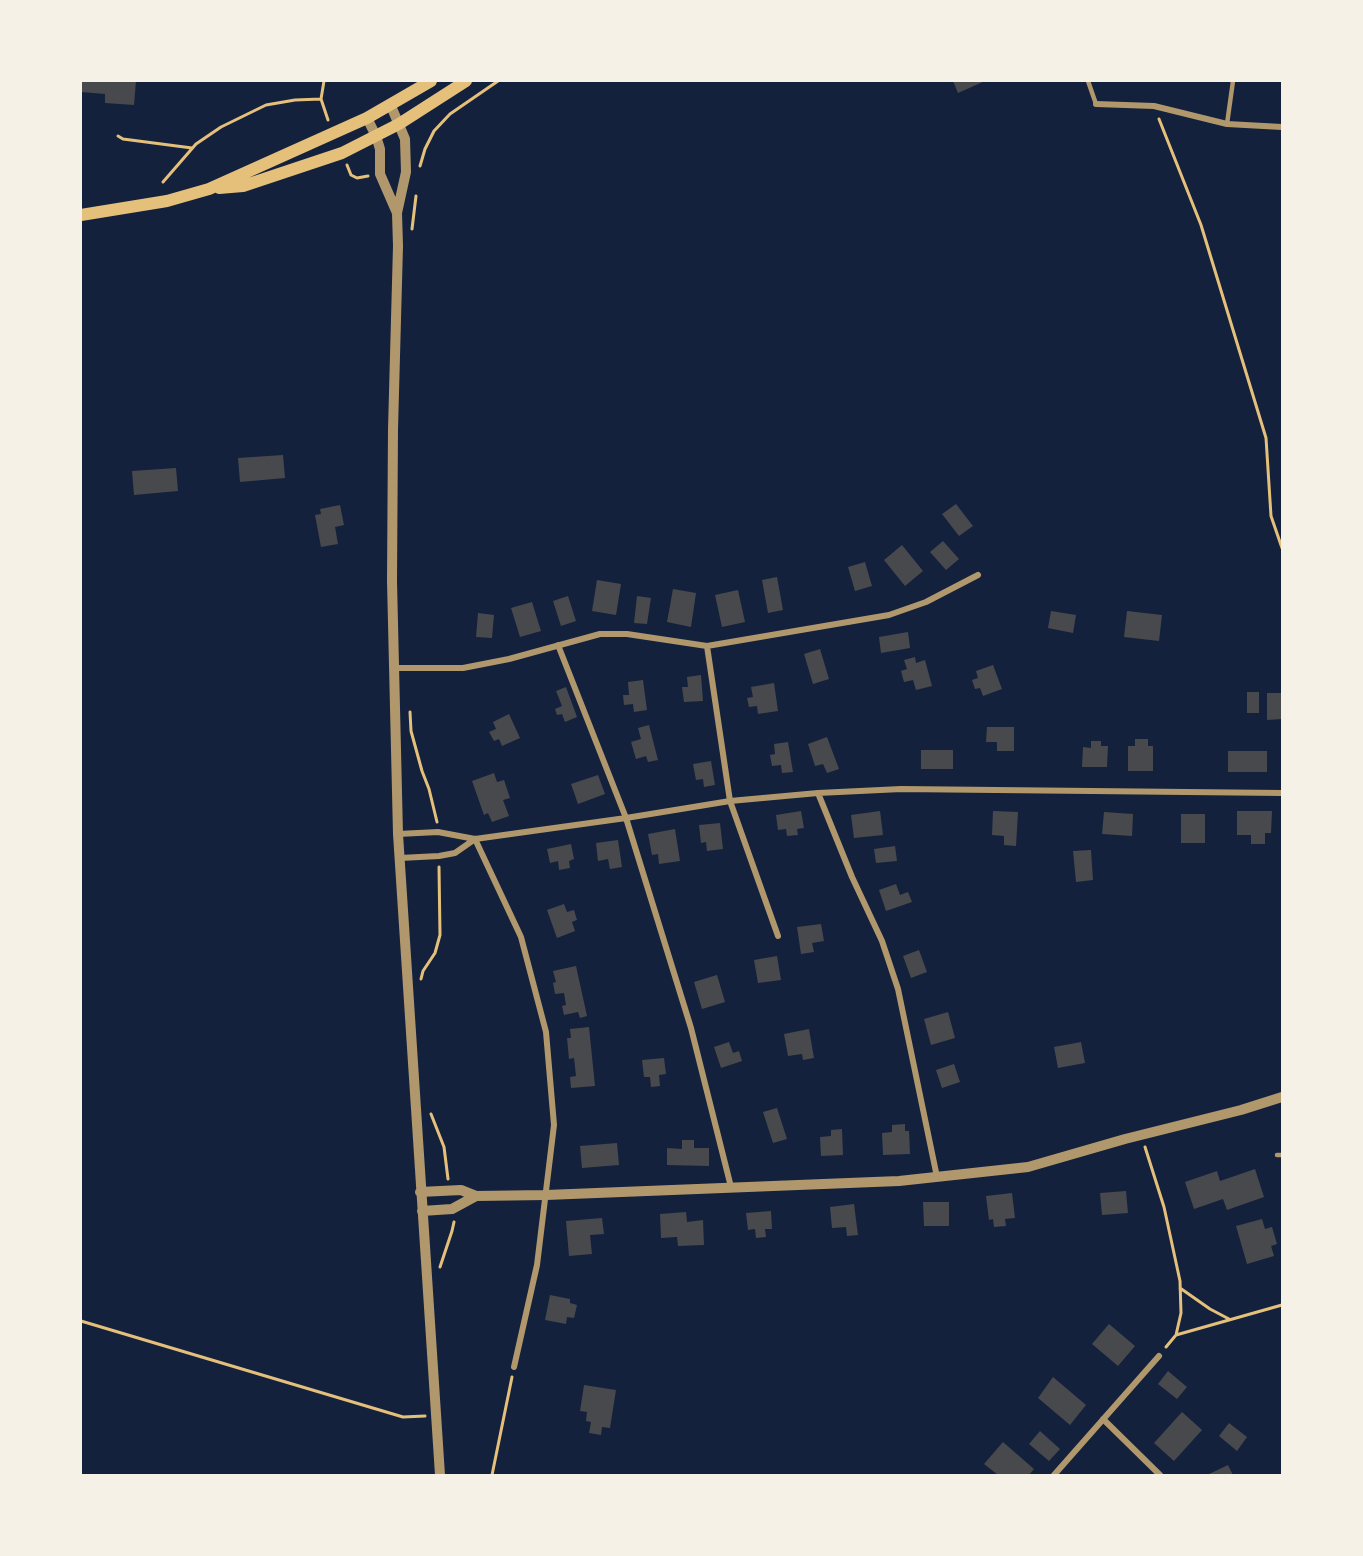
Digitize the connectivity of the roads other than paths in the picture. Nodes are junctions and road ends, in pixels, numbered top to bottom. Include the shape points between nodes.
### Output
1 (431, 81) edge
2 (466, 81) edge
3 (1088, 81) edge
4 (1233, 81) edge
5 (1096, 104) joint
6 (391, 106) junction
7 (367, 118) junction
8 (399, 124) junction
9 (1227, 124) junction
10 (1282, 127) edge
11 (376, 136) junction
12 (209, 189) junction
13 (397, 213) junction
14 (81, 215) edge
15 (978, 575) dead end
16 (558, 645) junction
17 (707, 646) junction
18 (393, 668) junction
19 (818, 793) junction
20 (1282, 793) edge
21 (730, 801) junction
22 (626, 818) junction
23 (398, 834) junction
24 (475, 839) junction
25 (400, 858) junction
26 (778, 936) dead end
27 (1282, 1097) edge
28 (937, 1177) junction
29 (731, 1188) junction
30 (420, 1192) junction
31 (546, 1195) junction
32 (476, 1196) junction
33 (422, 1211) junction
34 (1159, 1356) road end
35 (514, 1367) road end
36 (1103, 1419) junction
37 (440, 1475) edge
38 (1054, 1475) edge
39 (1160, 1475) edge

1 - 6 main road
2 - 8 main road
3 - 5 lane
4 - 9 lane
5 - 9 street via 1154,106
6 - 7 main road
6 - 8 street
7 - 11 street
7 - 12 main road
8 - 11 main road
8 - 13 street via 405,139 406,172
9 - 10 street
11 - 12 main road via 342,153 243,186
11 - 13 street via 380,174
12 - 14 main road via 167,201
13 - 18 street
15 - 17 street via 926,602 889,615
16 - 17 street via 600,634 627,634
16 - 18 street via 463,668
16 - 22 street
17 - 21 street
18 - 23 street
19 - 20 street via 901,789
19 - 21 street
19 - 28 street via 882,941 898,989
21 - 22 street
21 - 26 street
22 - 24 street
22 - 29 street via 691,1028
23 - 24 street via 438,832
23 - 25 street
24 - 25 street via 455,853
24 - 31 street via 521,937 546,1032 554,1125
25 - 30 street
27 - 28 street via 1028,1167
28 - 29 street
29 - 31 street
30 - 32 street via 460,1190
30 - 33 street
31 - 32 street
31 - 35 street via 537,1265
32 - 33 street via 452,1209
33 - 37 street
34 - 36 street
36 - 38 street
36 - 39 street

